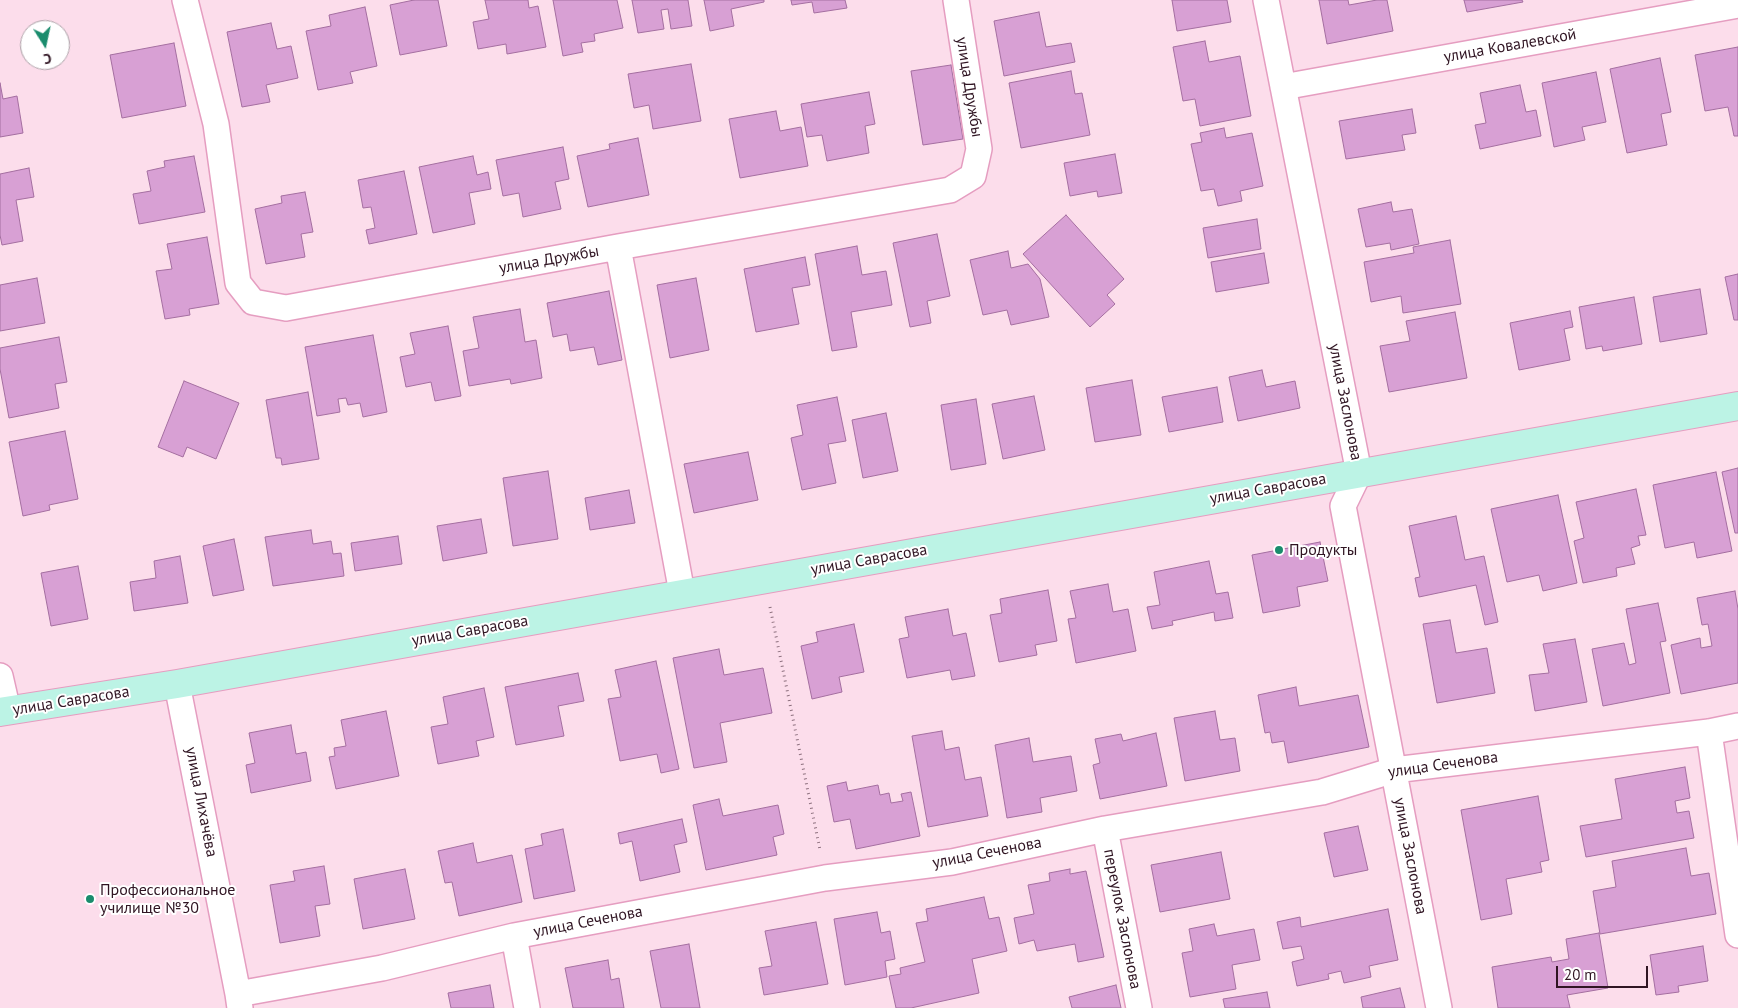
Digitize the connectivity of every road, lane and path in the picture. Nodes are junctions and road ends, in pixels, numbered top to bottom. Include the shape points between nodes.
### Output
1 (185, 0) edge
2 (956, 0) edge
3 (1266, 0) edge
4 (1738, 5) edge
5 (1283, 87) junction
6 (618, 247) junction
7 (1738, 406) edge
8 (1359, 473) junction
9 (682, 593) junction
10 (769, 603) dead end
11 (0, 676) edge
12 (177, 684) junction
13 (4, 712) edge
14 (1738, 726) edge
15 (1708, 732) junction
16 (1394, 770) junction
17 (1105, 829) junction
18 (825, 878) junction
19 (1738, 935) edge
20 (514, 936) junction
21 (239, 1001) edge
22 (527, 1008) edge
23 (1139, 1008) edge
24 (1439, 1008) edge

1 - 6 street, улица Дружбы via 216,124 238,283 253,302 286,308
2 - 6 street, улица Дружбы via 979,149 973,176 950,190
3 - 5 street, улица Заслонова
4 - 5 street, улица Ковалевской
5 - 8 street, улица Заслонова
6 - 9 street
7 - 8 street, улица Саврасова
8 - 9 street, улица Саврасова
8 - 16 street, улица Заслонова via 1343,506
9 - 12 street, улица Саврасова
10 - 18 path
11 - 13 street
12 - 13 street, улица Саврасова
12 - 21 street, улица Лихачёва
14 - 15 street, улица Сеченова
15 - 16 street, улица Сеченова
15 - 19 street
16 - 17 street, улица Сеченова via 1322,792
16 - 24 street, улица Заслонова
17 - 18 street, улица Сеченова via 952,862
17 - 23 street, переулок Заслонова
18 - 20 street, улица Сеченова
20 - 21 street, улица Сеченова
20 - 22 street

